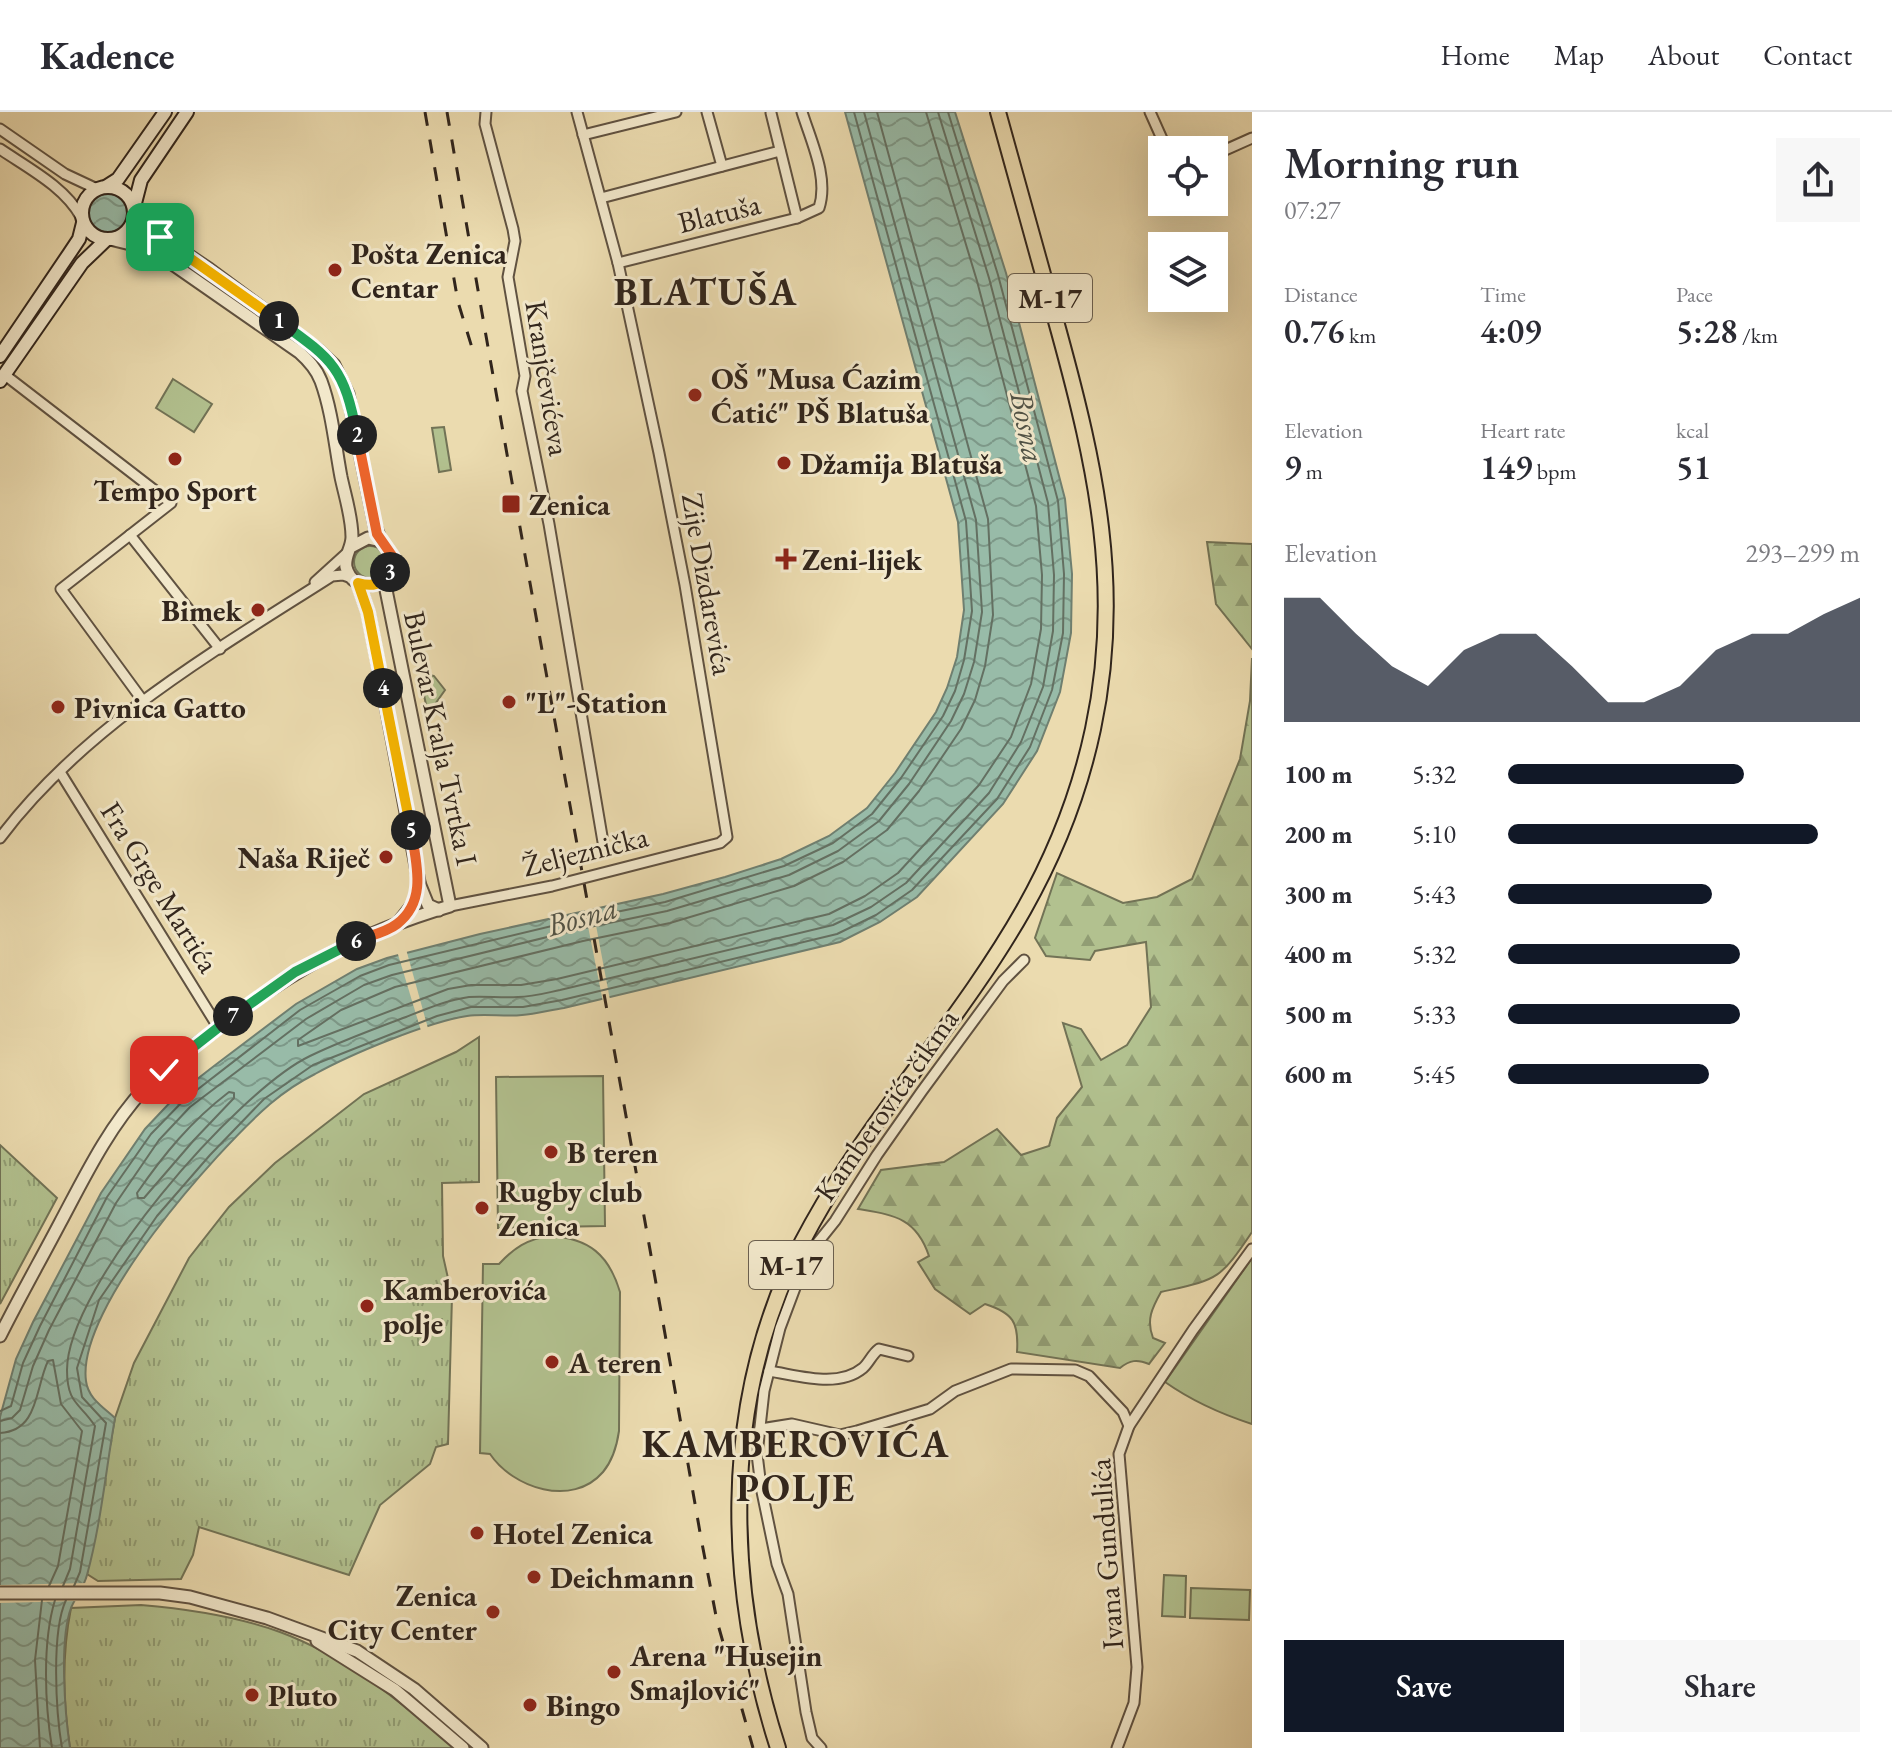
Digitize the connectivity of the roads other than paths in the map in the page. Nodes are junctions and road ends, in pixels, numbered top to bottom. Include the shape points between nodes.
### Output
1 (165, 112) edge
2 (187, 112) edge
3 (486, 112) edge
4 (577, 112) edge
5 (676, 112) edge
6 (707, 112) edge
7 (802, 112) edge
8 (998, 112) edge
9 (1150, 112) edge
10 (771, 113) edge
11 (0, 129) edge
12 (583, 135) junction
13 (1161, 136) edge
14 (1252, 138) edge
15 (0, 149) edge
16 (1228, 149) edge
17 (780, 151) junction
18 (722, 166) junction
19 (102, 187) junction
20 (601, 198) junction
21 (134, 208) junction
22 (797, 218) junction
23 (82, 220) junction
24 (108, 239) junction
25 (618, 263) junction
26 (0, 356) edge
27 (2, 378) edge
28 (130, 535) junction
29 (381, 541) junction
30 (349, 550) junction
31 (355, 580) junction
32 (384, 580) junction
33 (304, 593) junction
34 (220, 649) junction
35 (143, 701) junction
36 (60, 772) junction
37 (22, 809) junction
38 (0, 828) edge
39 (727, 837) joint
40 (0, 838) edge
41 (603, 842) dead end
42 (419, 882) junction
43 (445, 908) junction
44 (397, 924) junction
45 (1024, 960) dead end
46 (218, 1027) junction
47 (1252, 1249) edge
48 (0, 1336) edge
49 (908, 1356) dead end
50 (769, 1371) junction
51 (1129, 1426) junction
52 (760, 1429) junction
53 (0, 1593) edge
54 (288, 1625) junction
55 (463, 1748) edge
56 (482, 1748) edge
57 (778, 1748) edge
58 (821, 1748) edge
59 (1117, 1748) edge

1 - 19 main road via 118,179
2 - 21 main road via 141,180
3 - 41 street, Kranjčevićeva via 515,241 508,277 525,376 522,391
4 - 12 street
5 - 12 street
6 - 18 street
7 - 22 street, Blatuša via 823,197 819,208
8 - 57 highway, M-17 via 1097,486 1106,564 1101,682 1075,795 1030,903 825,1202 792,1263 766,1333 744,1430 739,1538 751,1645
9 - 13 street
10 - 17 street
11 - 19 street via 65,174
12 - 20 street
14 - 16 street
15 - 23 street via 63,194
17 - 18 street
17 - 22 street
18 - 20 street
19 - 21 main road via 121,190
19 - 23 main road via 84,200
20 - 25 street
21 - 24 main road via 131,226
21 - 29 street, Bulevar Kralja Tvrtka I via 154,232 334,365 348,394
22 - 25 street, Blatuša
23 - 24 main road via 93,235
23 - 26 main road via 79,239
24 - 27 main road via 82,263
24 - 30 street, Bulevar Kralja Tvrtka I via 151,249 311,363 328,406 351,529
25 - 39 street, Zije Dizdarevića via 685,585
27 - 28 street via 171,503
28 - 34 street
28 - 35 street via 61,589
29 - 30 street via 368,538
29 - 32 street, Bulevar Kralja Tvrtka I via 393,557
30 - 31 street, Bulevar Kralja Tvrtka I via 346,567
30 - 33 street
31 - 32 street, Bulevar Kralja Tvrtka I via 371,585
31 - 33 street via 332,576
31 - 42 street, Bulevar Kralja Tvrtka I via 368,612
32 - 43 street, Bulevar Kralja Tvrtka I
33 - 34 street
34 - 35 street
35 - 36 street
36 - 37 street
36 - 46 street, Fra Grge Martića
37 - 38 street
37 - 40 street
39 - 43 street, Željeznička via 552,886
42 - 43 street via 428,905
42 - 44 street, Bulevar Kralja Tvrtka I via 414,903
43 - 44 street
44 - 46 street via 321,957
45 - 50 street, Kamberovića čikma via 931,1078 807,1256
46 - 48 street via 164,1070 119,1121
47 - 51 street, Ivana Gundulića
49 - 50 street via 879,1349 864,1368 829,1380
50 - 52 street, Kamberovića čikma
51 - 52 street via 1123,1412 1089,1376 1075,1370 1011,1369 955,1391 930,1409 857,1431 840,1435 792,1424
51 - 59 street, Ivana Gundulića via 1119,1468 1137,1689
52 - 58 street, Kamberovića čikma via 761,1487 788,1594 812,1738
53 - 54 street via 139,1591 190,1597
54 - 55 street via 376,1676
54 - 56 street via 381,1666

